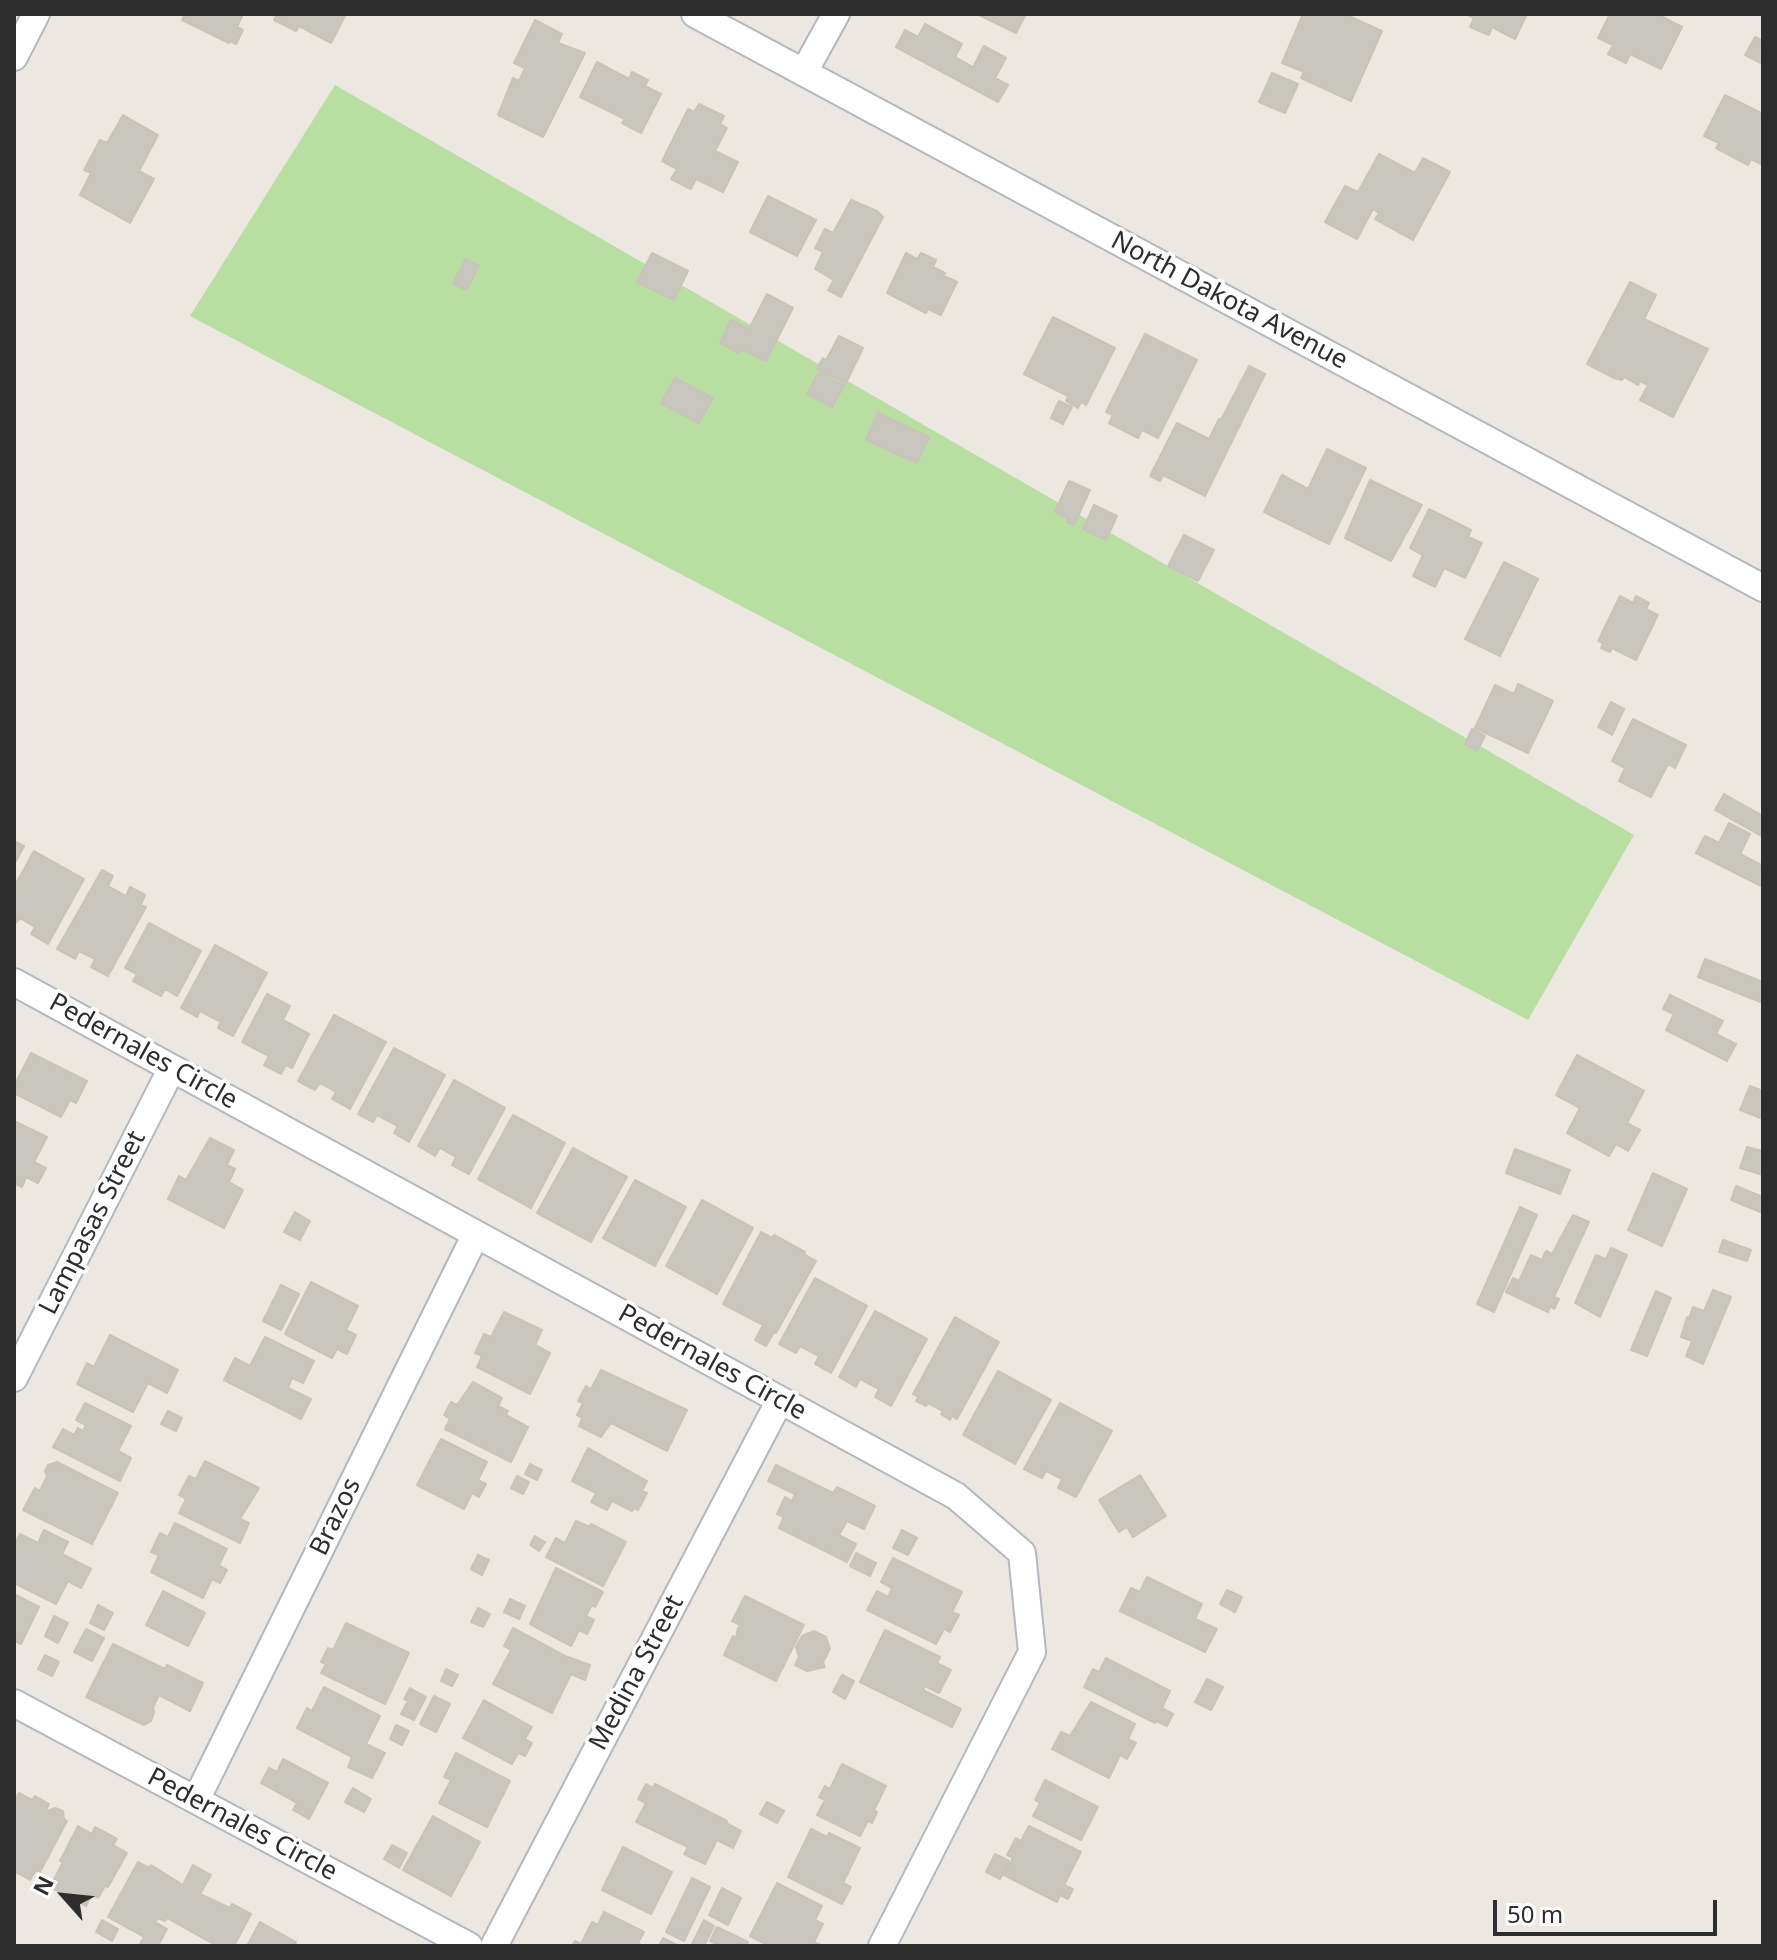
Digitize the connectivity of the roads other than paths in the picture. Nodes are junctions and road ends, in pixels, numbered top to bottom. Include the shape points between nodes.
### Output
1 (36, 14) edge
2 (695, 14) edge
3 (836, 14) edge
4 (14, 57) edge
5 (804, 72) junction
6 (1763, 588) edge
7 (14, 982) edge
8 (172, 1068) junction
9 (476, 1234) junction
10 (14, 1378) edge
11 (780, 1400) junction
12 (14, 1703) edge
13 (196, 1800) junction
14 (469, 1946) edge
15 (494, 1946) edge
16 (882, 1946) edge

1 - 4 street
2 - 5 street, North Dakota Avenue
3 - 5 street
5 - 6 street, North Dakota Avenue
7 - 8 street, Pedernales Circle
8 - 9 street, Pedernales Circle
8 - 10 street, Lampasas Street
9 - 11 street, Pedernales Circle
9 - 13 street, Brazos
11 - 15 street, Medina Street
11 - 16 street, Pedernales Circle via 956,1496 1022,1553 1032,1652
12 - 13 street, Pedernales Circle
13 - 14 street, Pedernales Circle

